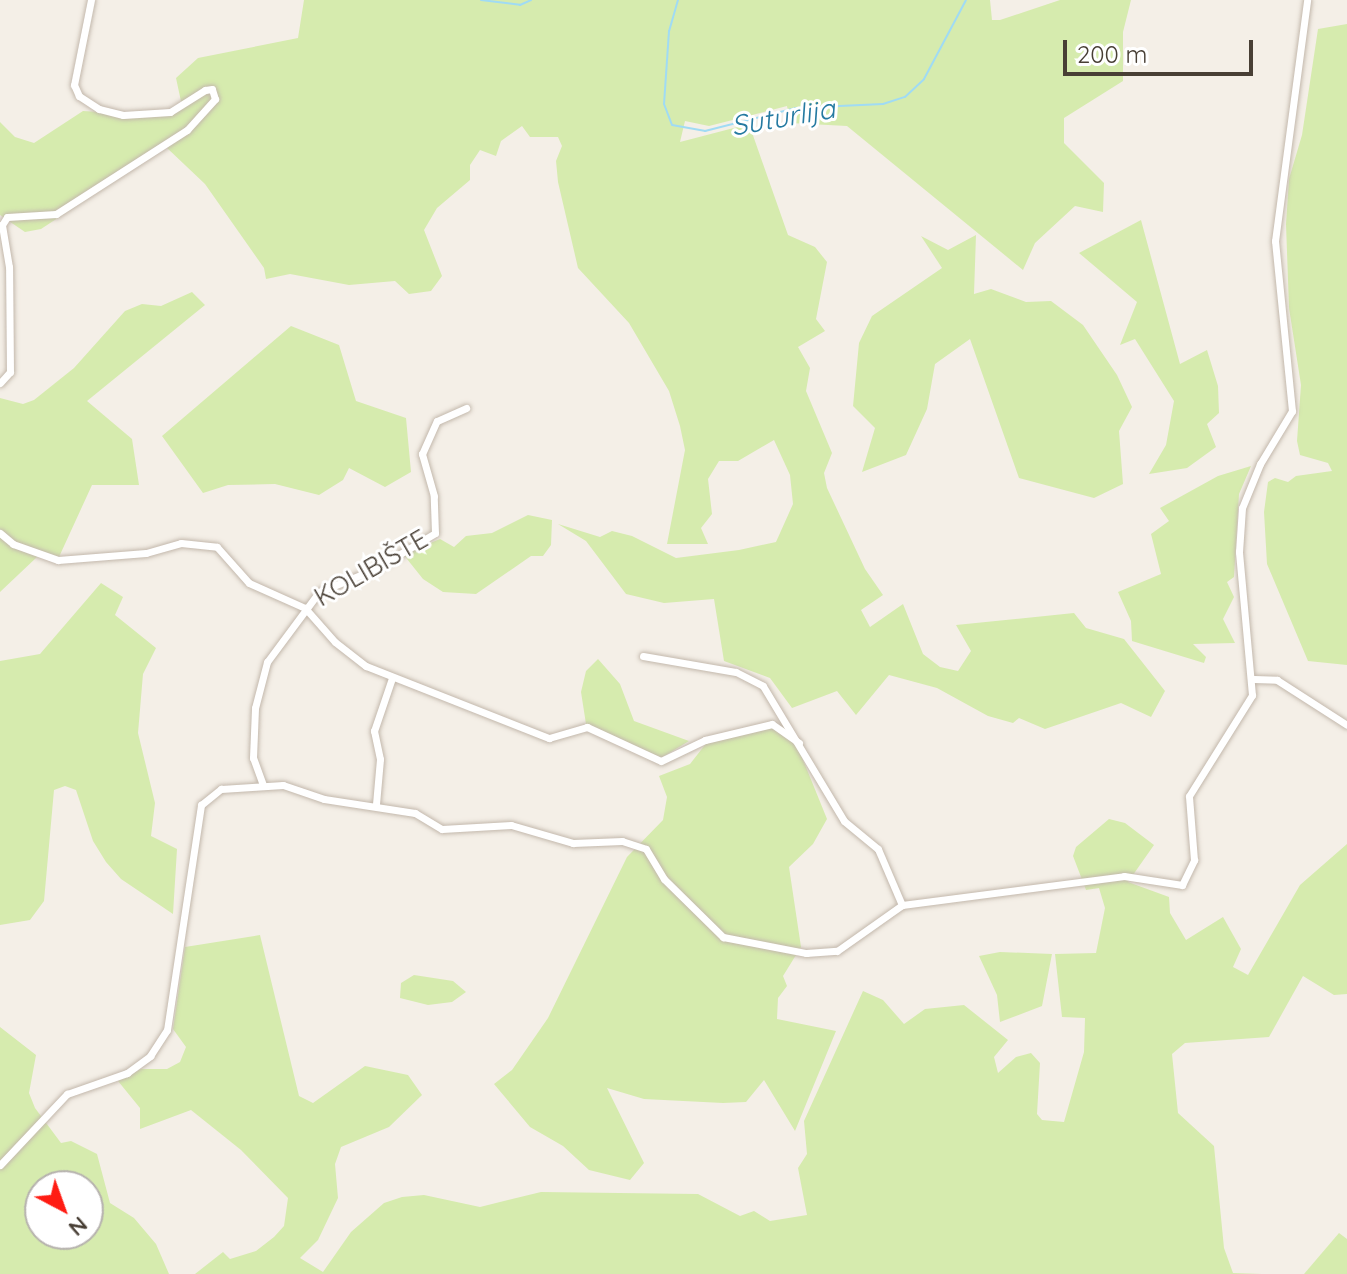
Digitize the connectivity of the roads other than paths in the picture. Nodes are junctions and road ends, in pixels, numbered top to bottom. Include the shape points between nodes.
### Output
1 (91, 0) edge
2 (1307, 0) edge
3 (0, 383) edge
4 (466, 408) dead end
5 (0, 533) edge
6 (305, 608) junction
7 (643, 656) dead end
8 (392, 678) junction
9 (1254, 679) junction
10 (1347, 725) edge
11 (799, 743) junction
12 (263, 785) junction
13 (376, 804) junction
14 (902, 905) junction
15 (0, 1165) edge

1 - 3 street via 74,85 79,96 123,115 170,112 205,90 212,89 215,99 187,130 56,214 7,217 2,225 9,267 10,372
2 - 9 street via 1275,241 1292,411 1249,487 1240,528 1246,651
4 - 6 street, KOLIBIŠTE via 437,421 422,454 434,496 435,533 373,570 326,587
5 - 6 street via 13,544 58,560 146,553 181,543 217,547 249,583
6 - 8 street via 348,654
6 - 12 street, KOLIBIŠTE via 267,662 255,708 253,758
7 - 11 street via 753,678
8 - 11 street via 549,738 587,727 661,761 705,740 772,724
8 - 13 street via 374,731 380,759
9 - 10 street via 1277,680
9 - 14 street via 1246,709 1189,796 1194,860 1182,885 1124,876
11 - 14 street via 844,821 878,849
12 - 13 street
12 - 15 street via 221,789 201,805 167,1030 150,1056 101,1085 67,1094
13 - 14 street via 415,813 442,829 511,825 573,843 622,841 641,846 690,909 723,937 824,953 850,943

